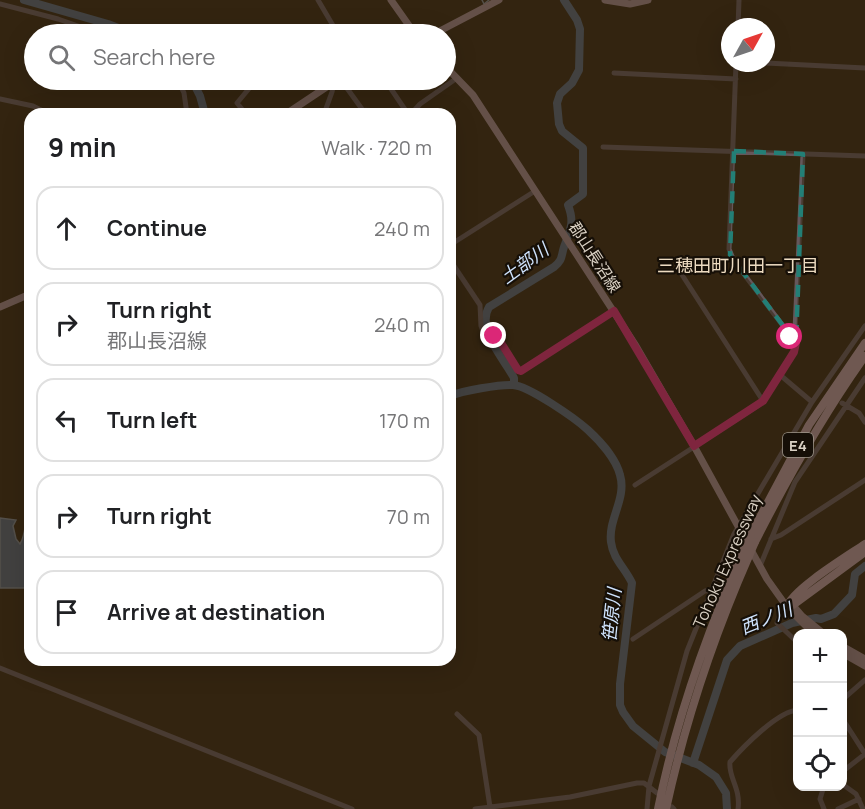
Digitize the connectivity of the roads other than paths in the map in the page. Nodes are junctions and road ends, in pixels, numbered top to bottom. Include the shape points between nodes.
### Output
1 (318, 0) edge
2 (391, 0) edge
3 (608, 0) edge
4 (648, 0) edge
5 (740, 0) edge
6 (495, 1) edge
7 (0, 4) edge
8 (739, 18) edge
9 (72, 24) edge
10 (333, 24) edge
11 (407, 24) edge
12 (452, 24) edge
13 (775, 63) edge
14 (865, 68) edge
15 (736, 72) edge
16 (614, 73) dead end
17 (457, 78) edge
18 (736, 79) junction
19 (183, 90) edge
20 (248, 90) edge
21 (322, 90) edge
22 (333, 90) edge
23 (344, 90) edge
24 (392, 90) edge
25 (440, 90) edge
26 (0, 99) edge
27 (37, 108) edge
28 (186, 108) edge
29 (241, 108) edge
30 (295, 108) edge
31 (326, 108) edge
32 (358, 108) edge
33 (405, 108) edge
34 (416, 108) edge
35 (603, 147) dead end
36 (734, 151) junction
37 (803, 154) junction
38 (865, 156) edge
39 (535, 191) junction
40 (456, 241) edge
41 (677, 267) dead end
42 (456, 269) edge
43 (24, 297) edge
44 (0, 307) edge
45 (614, 311) junction
46 (865, 326) edge
47 (865, 341) edge
48 (796, 343) junction
49 (865, 356) edge
50 (865, 363) edge
51 (779, 374) junction
52 (865, 378) edge
53 (763, 401) junction
54 (812, 402) junction
55 (845, 404) junction
56 (826, 414) junction
57 (865, 422) edge
58 (694, 446) junction
59 (865, 480) edge
60 (635, 485) dead end
61 (739, 526) junction
62 (753, 538) junction
63 (771, 539) junction
64 (865, 543) edge
65 (865, 552) edge
66 (760, 566) junction
67 (711, 590) junction
68 (790, 604) junction
69 (808, 624) junction
70 (811, 629) edge
71 (817, 629) edge
72 (633, 639) dead end
73 (793, 640) edge
74 (847, 648) edge
75 (847, 655) edge
76 (865, 659) edge
77 (865, 666) edge
78 (0, 668) edge
79 (865, 680) edge
80 (847, 696) edge
81 (793, 711) edge
82 (457, 714) dead end
83 (847, 725) edge
84 (865, 754) edge
85 (847, 769) edge
86 (649, 786) junction
87 (847, 787) edge
88 (822, 791) edge
89 (657, 793) dead end
90 (859, 799) junction
91 (490, 808) edge
92 (671, 808) edge
93 (352, 809) edge
94 (475, 809) edge
95 (647, 809) edge
96 (658, 809) edge
97 (738, 809) edge
98 (824, 809) edge
99 (838, 809) edge
100 (863, 809) edge

1 - 10 street
2 - 11 main road
3 - 4 main road via 630,4
5 - 8 street
6 - 12 main road
7 - 9 street
13 - 14 street
15 - 18 street
16 - 18 street
17 - 39 main road, 郡山長沼線 via 473,95
18 - 36 street
19 - 28 street
20 - 29 street via 237,103
21 - 30 main road
22 - 31 street
23 - 32 street
24 - 33 street
25 - 34 street
26 - 27 street
35 - 36 street
36 - 37 street
36 - 48 street via 730,255
37 - 38 street
37 - 48 street
39 - 40 street
39 - 45 main road, 郡山長沼線
41 - 53 street
42 - 45 street via 480,305 485,337 498,338 521,371
43 - 44 main road
45 - 58 main road, 郡山長沼線
46 - 54 street
47 - 62 highway, Tohoku Expressway / E4 via 809,425
48 - 51 street
49 - 56 highway, Tohoku Expressway / E4
50 - 56 highway
51 - 53 street
51 - 54 street
52 - 55 street
53 - 58 street
54 - 61 street
55 - 57 street
55 - 63 street via 795,482
56 - 62 highway, Tohoku Expressway / E4
58 - 60 street
58 - 61 main road, 郡山長沼線
59 - 63 street
61 - 66 main road, 郡山長沼線
61 - 67 street
62 - 92 highway, Tohoku Expressway / E4, bridge via 685,732 673,777
62 - 96 highway, Tohoku Expressway / E4, bridge via 744,549 710,628 679,723
63 - 66 street
64 - 68 highway via 812,581
65 - 68 highway
66 - 68 main road, 郡山長沼線
67 - 72 street
67 - 86 street via 687,651
68 - 69 main road, 郡山長沼線
68 - 73 street via 777,623
69 - 70 main road, 郡山長沼線
69 - 71 main road, 郡山長沼線
74 - 76 main road
75 - 77 main road
78 - 93 street
79 - 80 street
81 - 97 street via 765,729 730,762 739,795
82 - 91 street via 479,735
83 - 84 street
84 - 85 street
86 - 89 street
86 - 91 street via 637,783
86 - 95 street
87 - 90 street
88 - 98 street via 820,799
90 - 99 street
90 - 100 street
91 - 94 street

